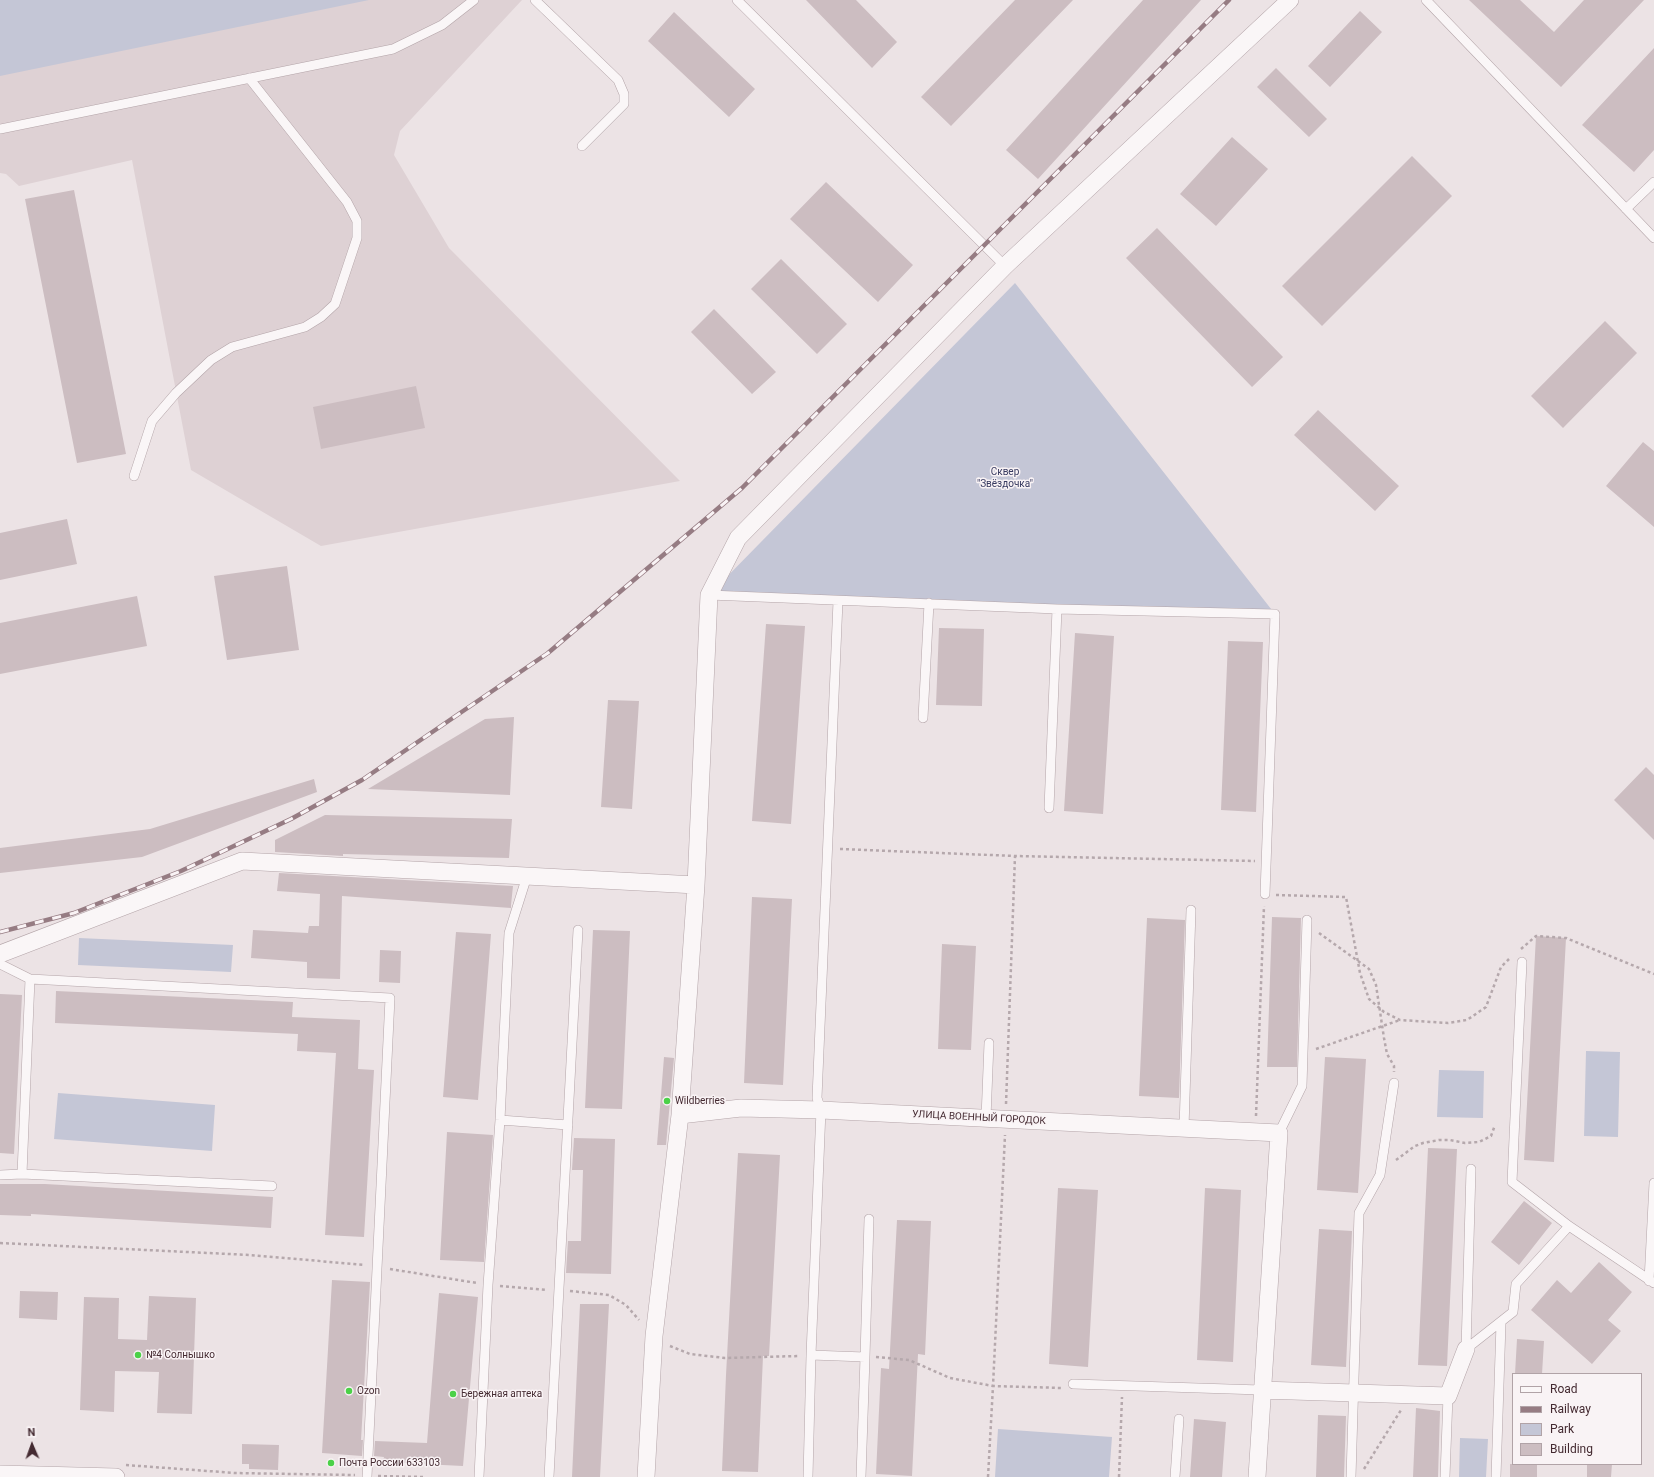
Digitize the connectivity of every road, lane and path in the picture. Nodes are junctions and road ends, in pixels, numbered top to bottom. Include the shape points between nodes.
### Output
1 (474, 0) edge
2 (535, 0) edge
3 (737, 0) edge
4 (1290, 0) edge
5 (1426, 0) edge
6 (249, 78) junction
7 (0, 129) edge
8 (582, 146) dead end
9 (1654, 182) edge
10 (1626, 209) junction
11 (1654, 238) edge
12 (1004, 266) junction
13 (134, 476) dead end
14 (709, 595) junction
15 (838, 601) junction
16 (929, 603) junction
17 (1057, 609) junction
18 (923, 718) dead end
19 (1048, 808) dead end
20 (828, 849) junction
21 (1266, 861) junction
22 (527, 876) junction
23 (696, 885) junction
24 (1265, 894) junction
25 (1191, 910) dead end
26 (1307, 920) joint
27 (578, 930) dead end
28 (1518, 951) dead end
29 (0, 954) edge
30 (1513, 956) dead end
31 (1358, 960) junction
32 (1522, 962) dead end
33 (0, 964) edge
34 (1654, 974) edge
35 (30, 979) junction
36 (1380, 1008) junction
37 (1400, 1020) junction
38 (1382, 1027) junction
39 (989, 1043) dead end
40 (1303, 1068) junction
41 (1394, 1083) joint
42 (821, 1110) junction
43 (680, 1115) junction
44 (986, 1118) junction
45 (500, 1120) junction
46 (1256, 1121) dead end
47 (568, 1125) junction
48 (1495, 1125) dead end
49 (1184, 1128) junction
50 (1279, 1133) junction
51 (1471, 1169) dead end
52 (0, 1174) edge
53 (22, 1174) junction
54 (1380, 1175) junction
55 (1654, 1184) edge
56 (272, 1186) dead end
57 (869, 1219) dead end
58 (1569, 1226) junction
59 (0, 1243) edge
60 (376, 1266) junction
61 (1652, 1282) edge
62 (488, 1285) junction
63 (559, 1291) junction
64 (1501, 1323) junction
65 (654, 1336) junction
66 (1466, 1349) junction
67 (811, 1356) junction
68 (865, 1357) junction
69 (993, 1386) junction
70 (1071, 1386) joint
71 (1261, 1390) junction
72 (1122, 1391) dead end
73 (1352, 1392) junction
74 (1448, 1396) junction
75 (1403, 1406) dead end
76 (1179, 1419) dead end
77 (1363, 1471) dead end
78 (235, 1473) dead end
79 (0, 1474) edge
80 (367, 1476) edge
81 (116, 1477) edge
82 (426, 1477) edge
83 (479, 1477) edge
84 (549, 1477) edge
85 (646, 1477) edge
86 (808, 1477) edge
87 (861, 1477) edge
88 (988, 1477) edge
89 (1120, 1477) edge
90 (1175, 1477) edge
91 (1257, 1477) edge
92 (1351, 1477) edge
93 (1445, 1477) edge
94 (1496, 1477) edge

1 - 6 lane via 442,25 393,49
2 - 8 lane via 618,80 624,94 624,104
3 - 12 lane
4 - 12 street
5 - 10 lane
6 - 7 lane
6 - 13 lane via 347,202 356,221 357,238 335,304 305,327 232,347 211,360 176,393 152,421
9 - 10 lane
10 - 11 lane
12 - 14 street via 738,538
14 - 15 lane
14 - 23 street
15 - 16 lane
15 - 20 lane
16 - 17 lane
16 - 18 lane
17 - 19 lane
17 - 21 lane via 1275,614
20 - 21 path
20 - 42 lane via 817,1098
21 - 24 lane
22 - 23 street
22 - 29 street via 242,861
22 - 45 lane via 509,933
23 - 43 street
24 - 31 path via 1346,897
24 - 46 path
25 - 49 lane
26 - 31 path via 1316,931
26 - 40 lane
27 - 47 lane
28 - 34 path via 1536,936 1566,938
30 - 37 path via 1501,967 1486,1007 1467,1020 1448,1023
31 - 36 path via 1369,999
31 - 36 path via 1369,969 1376,985
32 - 58 lane via 1512,1182
33 - 35 lane
35 - 53 lane
35 - 60 lane via 390,998
36 - 37 path
36 - 38 path
37 - 38 path
38 - 40 path via 1317,1048
38 - 41 path via 1387,1054 1394,1066
39 - 44 lane
40 - 50 lane via 1302,1086
41 - 54 lane
42 - 43 street, УЛИЦА ВОЕННЫЙ ГОРОДОК via 741,1108
42 - 44 street, УЛИЦА ВОЕННЫЙ ГОРОДОК
42 - 67 lane
43 - 65 street
44 - 49 street, УЛИЦА ВОЕННЫЙ ГОРОДОК
45 - 47 lane
45 - 62 lane
47 - 63 lane
48 - 54 path via 1491,1136 1480,1142 1439,1140 1419,1144 1390,1164
49 - 50 street, УЛИЦА ВОЕННЫЙ ГОРОДОК
50 - 71 street
51 - 66 lane
52 - 53 lane
53 - 56 lane
54 - 73 lane via 1359,1213
55 - 61 lane
57 - 68 lane
58 - 61 lane
58 - 64 lane via 1516,1284 1513,1312
59 - 60 path via 250,1255
60 - 62 path
60 - 80 lane
62 - 63 path
62 - 83 lane
63 - 65 path via 609,1295 626,1305
63 - 84 lane
64 - 66 lane
64 - 94 lane
65 - 67 path via 666,1345 690,1354 725,1358
65 - 85 street
66 - 74 street
67 - 68 lane
67 - 86 lane
68 - 69 path via 909,1360 950,1378
68 - 87 lane
69 - 70 path
69 - 88 path
70 - 71 lane
71 - 73 street
71 - 91 street
72 - 89 path
73 - 74 street
73 - 92 lane
74 - 93 lane
75 - 77 path
76 - 90 lane
78 - 80 path
79 - 81 street
80 - 82 path

